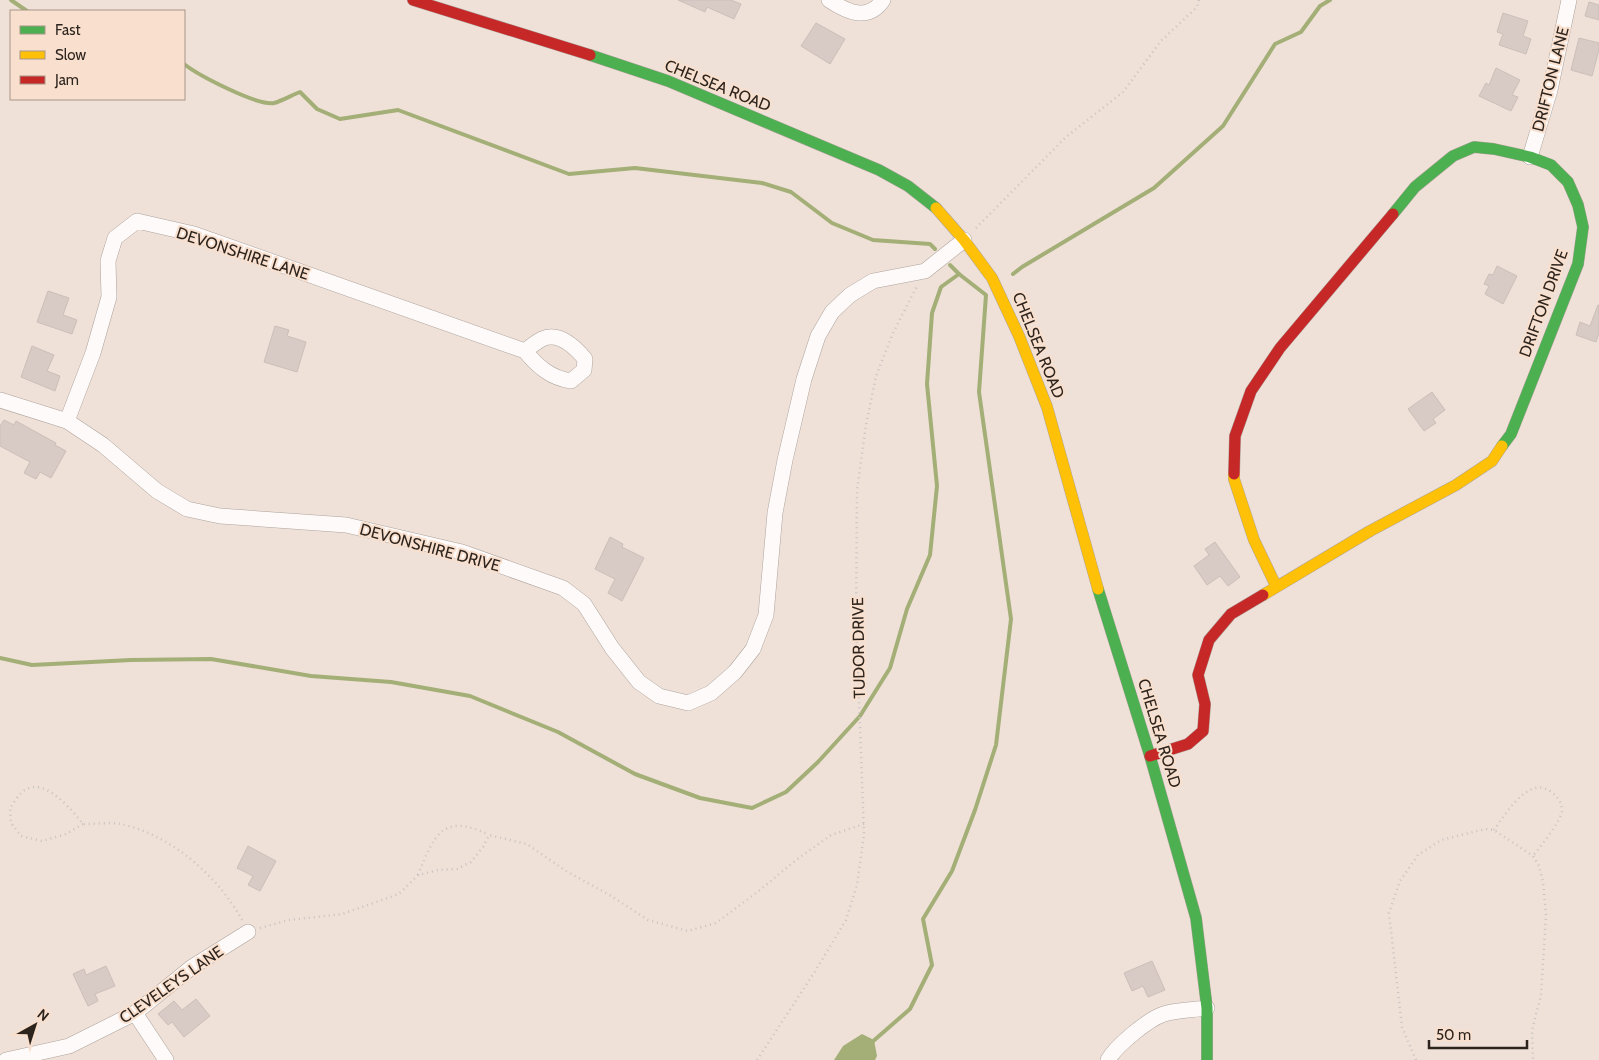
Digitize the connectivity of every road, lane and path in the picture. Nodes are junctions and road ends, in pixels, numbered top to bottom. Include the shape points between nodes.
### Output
1 (413, 0) edge
2 (829, 0) edge
3 (882, 0) edge
4 (1199, 0) edge
5 (1569, 0) edge
6 (1530, 157) junction
7 (964, 240) junction
8 (925, 271) junction
9 (525, 351) dead end
10 (0, 400) edge
11 (67, 421) junction
12 (1276, 586) junction
13 (1150, 756) junction
14 (83, 824) junction
15 (864, 824) junction
16 (1494, 830) junction
17 (489, 835) junction
18 (1533, 856) junction
19 (418, 875) junction
20 (248, 932) junction
21 (1206, 1008) junction
22 (135, 1013) junction
23 (6, 1060) edge
24 (166, 1060) edge
25 (757, 1060) edge
26 (1108, 1060) edge
27 (1207, 1060) edge
28 (1416, 1060) edge
29 (1533, 1060) edge

1 - 7 street, CHELSEA ROAD via 668,81 862,162 908,186 938,210
2 - 3 street via 855,13 878,7
4 - 7 path via 1197,7 1161,41 1123,92 1066,137
5 - 6 street, DRIFTON LANE via 1550,90
6 - 12 street, DRIFTON DRIVE via 1474,147 1454,156 1416,187 1280,348 1251,391 1235,436 1234,479 1254,540
6 - 12 street, DRIFTON DRIVE via 1551,165 1568,182 1583,227 1578,264 1510,434 1492,461 1471,475
7 - 8 street
7 - 13 street, CHELSEA ROAD via 992,278 1047,407 1091,566
8 - 11 street, DEVONSHIRE DRIVE via 873,281 858,290 832,312 818,336 804,379 775,513 766,615 753,649 736,672 711,693 688,703 659,696 639,682 584,604 563,588 462,552 346,525 220,516 187,509 157,491 104,445
8 - 15 path, TUDOR DRIVE via 893,332 876,376 858,490 856,621
9 - 11 street, DEVONSHIRE LANE via 194,234 137,221 115,238 108,261 109,297 93,353
10 - 11 street, DEVONSHIRE DRIVE
12 - 13 street, DRIFTON DRIVE via 1231,614 1209,640 1198,674 1205,704 1203,731 1188,744
13 - 21 street, CHELSEA ROAD via 1196,918
14 - 14 path via 54,794 37,786 25,789 10,808 12,823 21,836 42,841 66,834
14 - 20 path via 120,824 178,849 219,886
15 - 17 path via 831,835 716,923 688,931 648,920 527,844
15 - 25 path, TUDOR DRIVE via 857,885 846,920
16 - 18 path
16 - 18 path via 1522,794 1534,787 1546,788 1559,798 1562,811
16 - 28 path via 1485,829 1441,840 1418,855 1400,881 1390,913 1393,954 1402,1027
17 - 19 path via 471,862 458,869
17 - 19 path via 474,828 451,826 440,833 430,846
18 - 29 path via 1543,882 1546,915 1541,995 1532,1030
19 - 20 path via 399,894 342,914 288,920
20 - 22 street, CLEVELEYS LANE via 192,967
21 - 26 street via 1164,1014 1138,1029 1112,1052
21 - 27 street, CHELSEA ROAD
22 - 23 street, CLEVELEYS LANE via 69,1046
22 - 24 street

